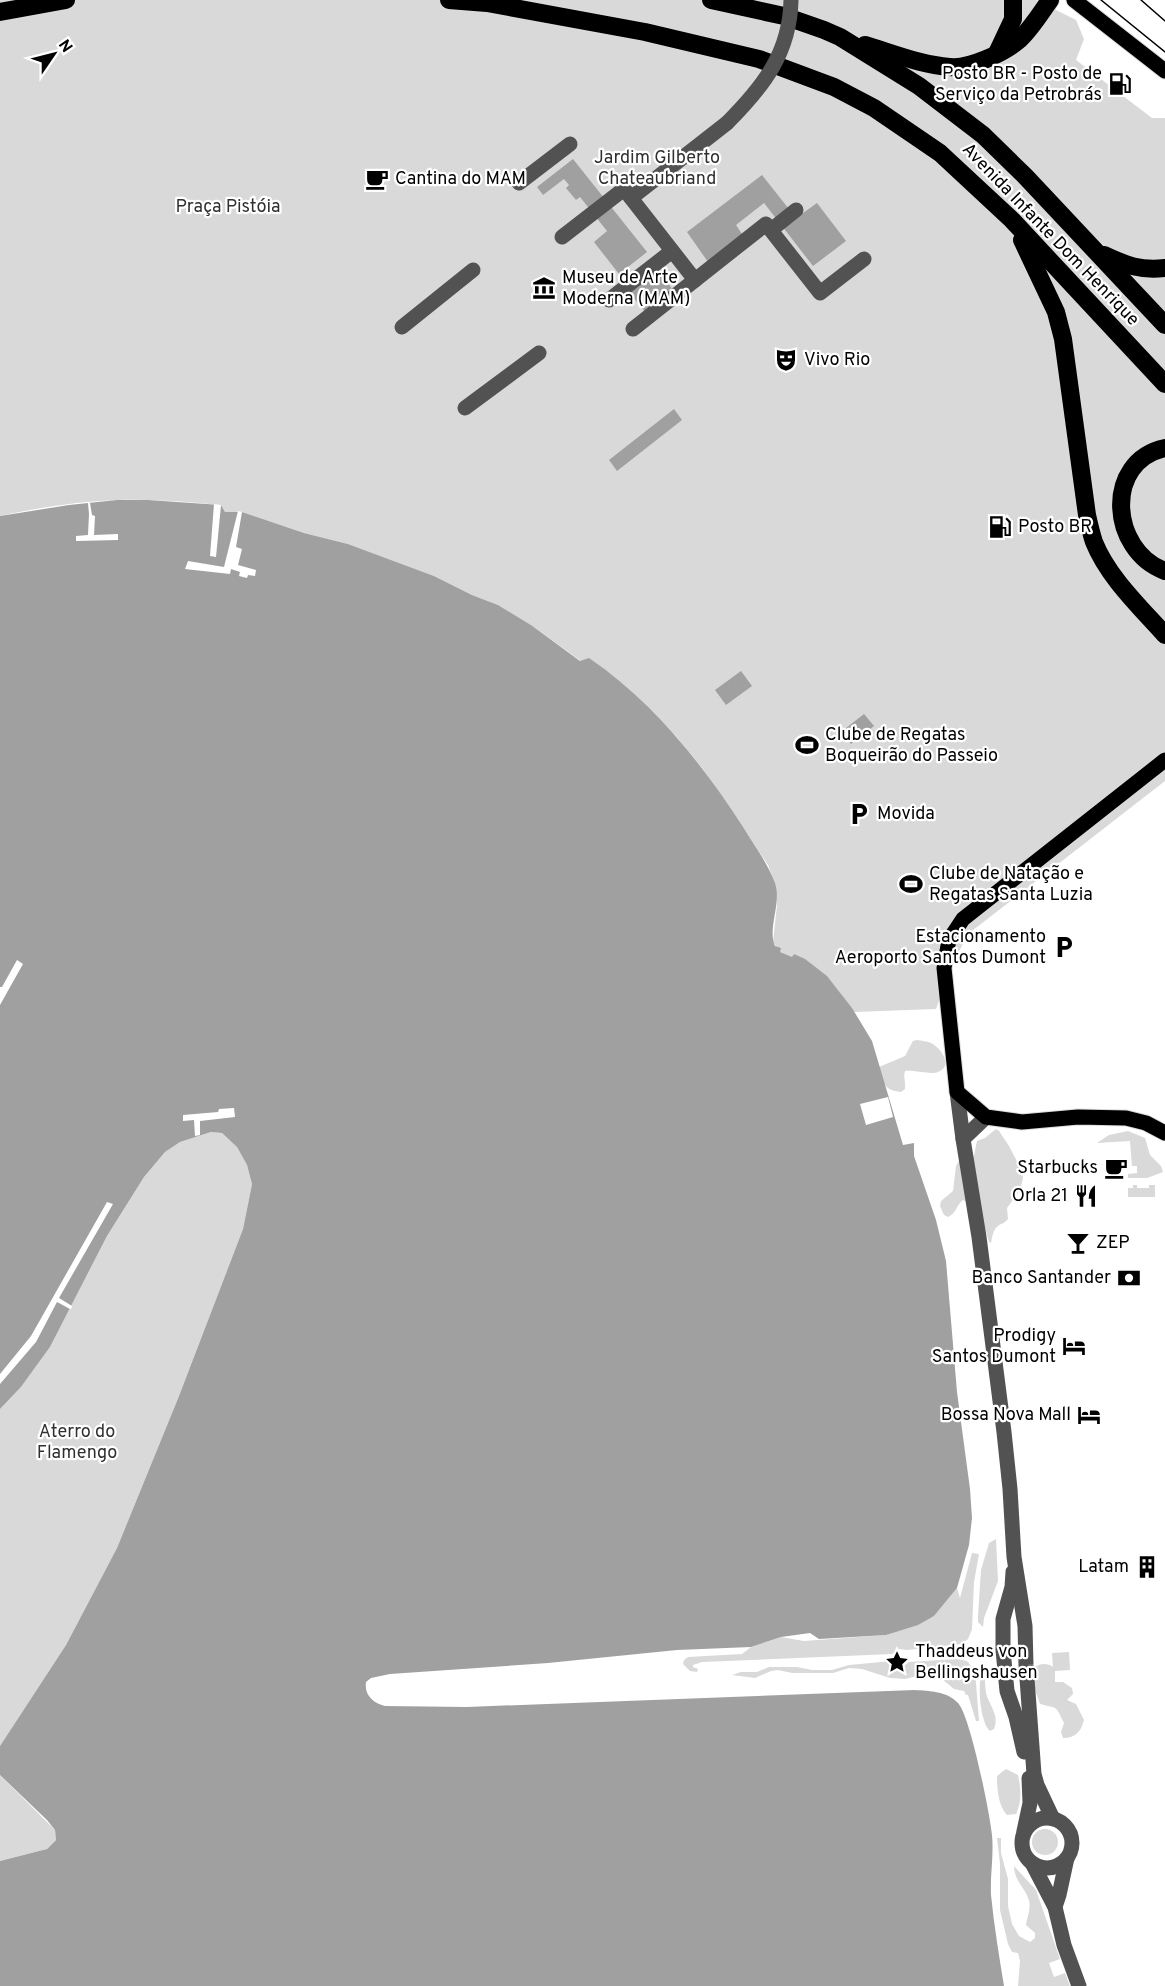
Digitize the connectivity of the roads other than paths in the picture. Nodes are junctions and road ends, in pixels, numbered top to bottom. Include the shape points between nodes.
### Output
1 (66, 0) edge
2 (449, 0) edge
3 (711, 0) edge
4 (791, 0) edge
5 (1013, 0) edge
6 (1050, 0) edge
7 (1074, 0) edge
8 (0, 12) edge
9 (840, 37) junction
10 (997, 53) junction
11 (1165, 71) edge
12 (570, 144) dead end
13 (519, 183) dead end
14 (631, 198) junction
15 (795, 211) dead end
16 (1012, 220) junction
17 (775, 227) junction
18 (562, 237) dead end
19 (672, 251) junction
20 (1096, 251) junction
21 (864, 259) dead end
22 (1165, 268) edge
23 (473, 270) tunnel mouth
24 (695, 280) junction
25 (609, 300) tunnel mouth
26 (1165, 325) edge
27 (402, 327) dead end
28 (633, 329) dead end
29 (539, 353) tunnel mouth
30 (1165, 384) edge
31 (465, 408) dead end
32 (1165, 448) edge
33 (1165, 571) edge
34 (1165, 635) edge
35 (1165, 760) edge
36 (957, 1092) junction
37 (986, 1117) junction
38 (1146, 1123) junction
39 (1165, 1133) edge
40 (963, 1139) junction
41 (1165, 1140) edge
42 (1014, 1557) junction
43 (1053, 1819) junction
44 (1024, 1832) junction
45 (1067, 1858) junction
46 (1032, 1863) junction
47 (1055, 1907) junction
48 (1079, 1986) edge

1 - 8 highway
2 - 16 highway, Avenida Infante Dom Henrique via 487,3 645,32 759,59 834,87 874,108 940,153
3 - 9 highway, Avenida Infante Dom Henrique via 784,16
4 - 14 street, bridge via 789,28 761,87 727,123
5 - 10 highway via 1013,19
6 - 10 highway via 1029,30
7 - 11 main road
9 - 10 highway via 953,68
9 - 20 highway, Avenida Infante Dom Henrique via 919,86 983,135
12 - 13 street
14 - 18 street via 624,189
14 - 19 street
15 - 17 street
16 - 30 highway, Avenida Infante Dom Henrique
16 - 34 highway via 1056,312 1063,339 1094,542 1114,575
17 - 21 street via 819,293
17 - 24 street via 766,224
19 - 24 street
19 - 25 street
20 - 22 highway via 1132,267
20 - 26 highway, Avenida Infante Dom Henrique
23 - 27 street
24 - 28 street
29 - 31 street
32 - 33 highway via 1146,456 1130,473 1121,506 1123,526 1131,543 1146,560
35 - 36 main road via 963,918 949,940 944,968
36 - 37 main road
36 - 40 street
37 - 38 main road via 1022,1122 1126,1118
37 - 40 street
38 - 39 main road
38 - 41 street
40 - 42 street via 1003,1425
42 - 43 street via 1024,1616 1034,1774
42 - 44 street via 1003,1650 1007,1690 1030,1788
43 - 44 street via 1036,1820
43 - 45 street via 1065,1825 1071,1839
44 - 46 street via 1022,1848
45 - 46 street via 1054,1867
45 - 47 street
46 - 47 street
47 - 48 street

